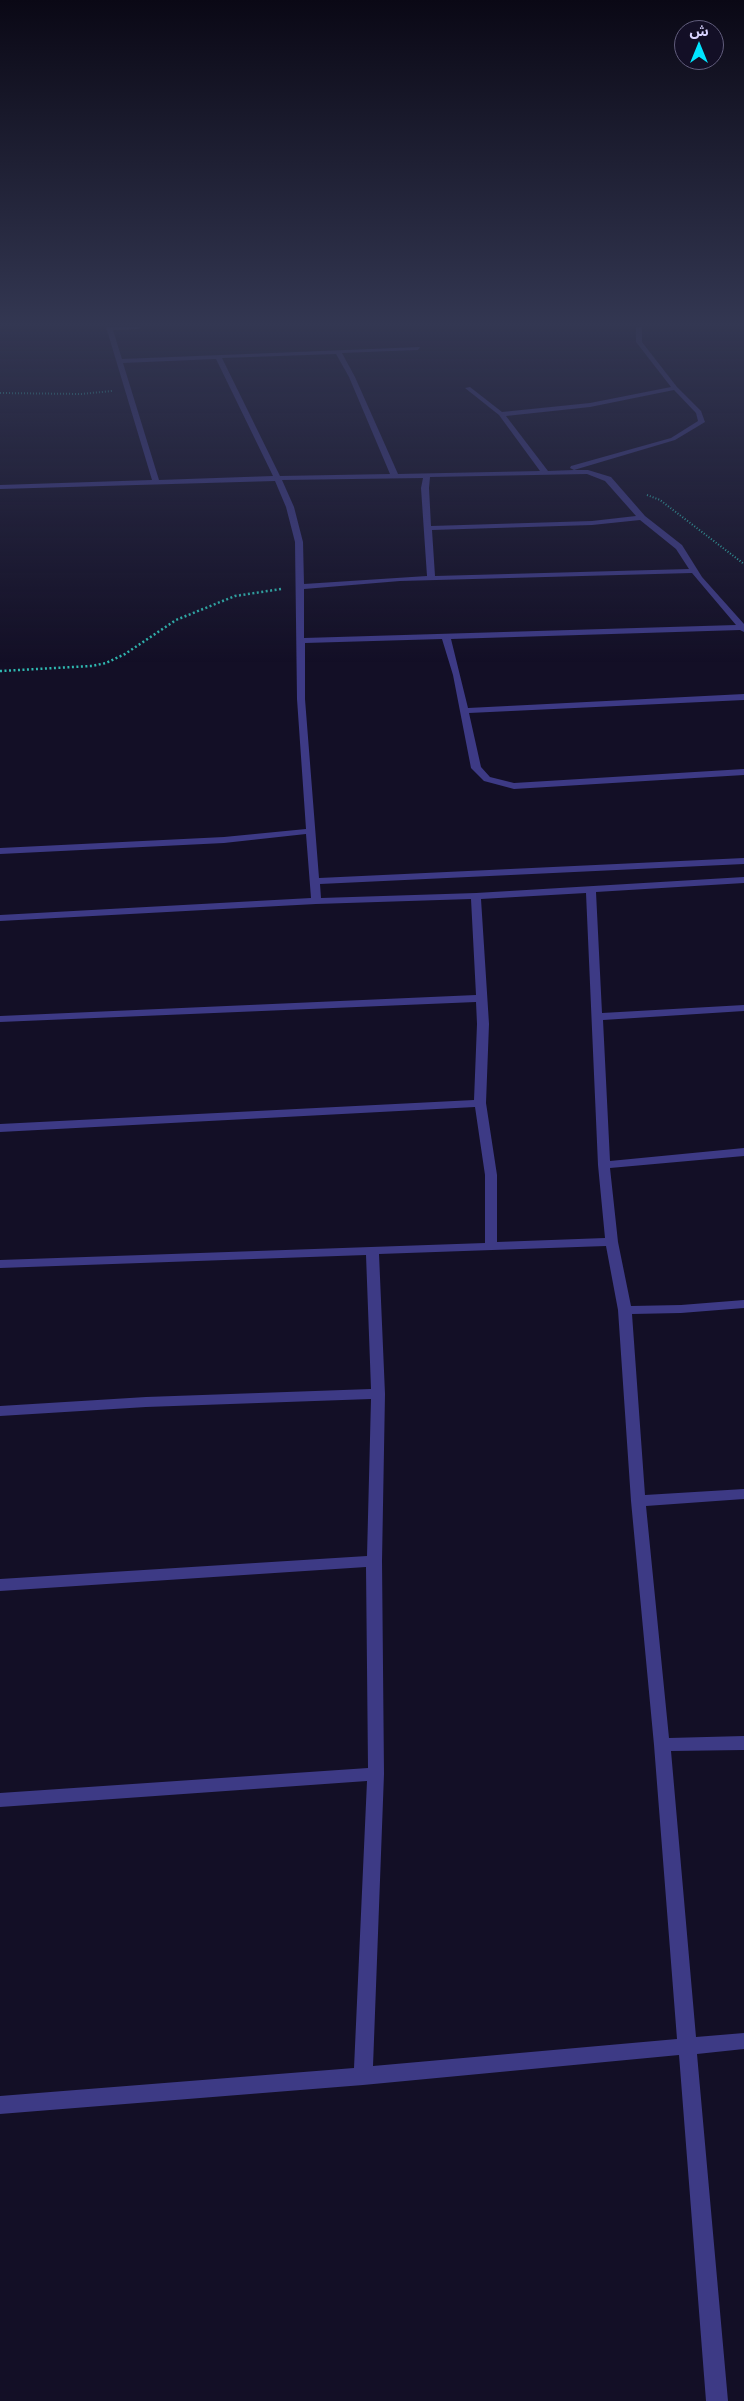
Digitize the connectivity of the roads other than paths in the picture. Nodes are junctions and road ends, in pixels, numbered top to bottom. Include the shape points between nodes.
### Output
1 (142, 439) edge
2 (258, 439) edge
3 (379, 439) edge
4 (520, 439) edge
5 (673, 439) edge
6 (545, 472) junction
7 (562, 472) junction
8 (426, 475) junction
9 (395, 476) junction
10 (277, 478) junction
11 (156, 482) junction
12 (0, 487) edge
13 (642, 518) junction
14 (427, 528) junction
15 (695, 571) junction
16 (432, 578) junction
17 (299, 587) junction
18 (743, 628) edge
19 (446, 637) junction
20 (300, 641) junction
21 (744, 697) edge
22 (465, 711) junction
23 (744, 772) edge
24 (311, 831) junction
25 (0, 851) edge
26 (744, 861) edge
27 (744, 880) edge
28 (315, 881) junction
29 (591, 889) junction
30 (476, 896) junction
31 (316, 901) junction
32 (0, 918) edge
33 (481, 998) junction
34 (744, 1008) edge
35 (598, 1017) junction
36 (0, 1019) edge
37 (480, 1102) junction
38 (0, 1128) edge
39 (744, 1152) edge
40 (604, 1165) junction
41 (612, 1242) junction
42 (491, 1246) junction
43 (372, 1250) junction
44 (0, 1264) edge
45 (744, 1304) edge
46 (625, 1310) junction
47 (378, 1394) junction
48 (0, 1411) edge
49 (744, 1494) edge
50 (638, 1502) junction
51 (374, 1561) junction
52 (0, 1585) edge
53 (744, 1743) edge
54 (662, 1746) junction
55 (376, 1774) junction
56 (0, 1800) edge
57 (744, 2041) edge
58 (688, 2045) junction
59 (363, 2076) junction
60 (0, 2105) edge
61 (717, 2401) edge

1 - 11 street
2 - 10 street
3 - 9 street
4 - 6 street
5 - 7 street
6 - 7 street
6 - 8 street
7 - 13 street via 600,475 617,487
8 - 9 street
8 - 14 street
9 - 10 street
10 - 11 street
10 - 17 street via 290,507 299,542
11 - 12 street
13 - 14 street via 592,523
13 - 15 street via 679,547
14 - 16 street
15 - 16 street
15 - 18 street
16 - 17 street
17 - 20 street
18 - 19 street
19 - 20 street
19 - 22 street
20 - 24 street
21 - 22 street
22 - 23 street via 476,768 487,779 514,786
24 - 25 street via 224,840
24 - 28 street
26 - 28 street
27 - 29 street
28 - 31 street
29 - 30 street
29 - 35 street
30 - 31 street
30 - 33 street
31 - 32 street
33 - 36 street
33 - 37 street
34 - 35 street
35 - 40 street
37 - 38 street
37 - 42 street via 491,1175
39 - 40 street
40 - 41 street
41 - 42 street
41 - 46 street
42 - 43 street
43 - 44 street
43 - 47 street
45 - 46 street
46 - 50 street
47 - 48 street
47 - 51 street
49 - 50 street
50 - 54 street
51 - 52 street
51 - 55 street
53 - 54 street
54 - 58 street
55 - 56 street
55 - 59 street
57 - 58 street
58 - 59 street
58 - 61 street
59 - 60 street

